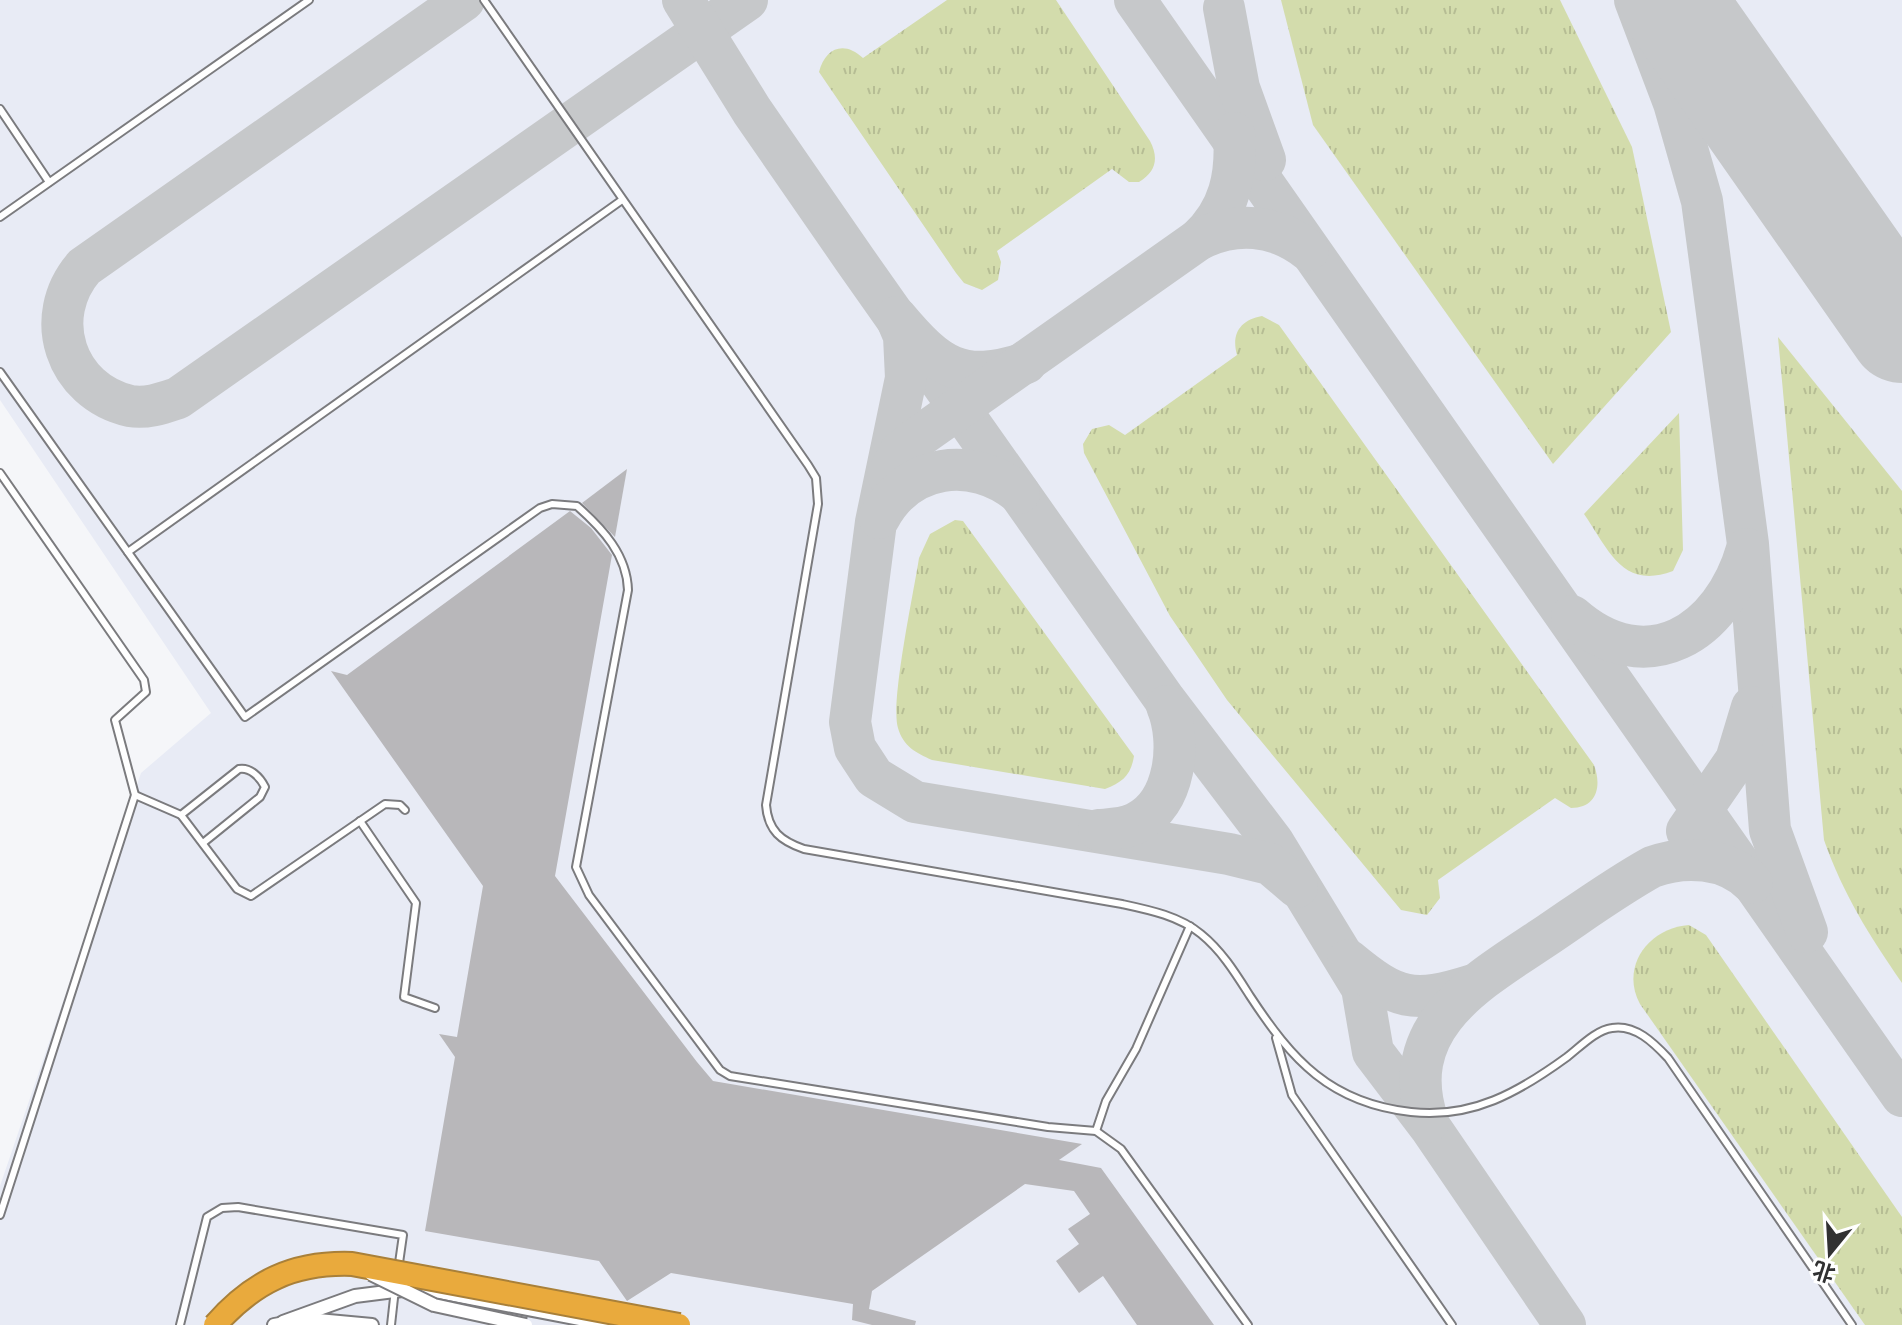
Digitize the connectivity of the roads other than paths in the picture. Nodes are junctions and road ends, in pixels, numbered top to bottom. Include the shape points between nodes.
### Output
1 (309, 0) edge
2 (484, 0) edge
3 (0, 109) edge
4 (49, 182) junction
5 (622, 200) junction
6 (0, 217) edge
7 (0, 372) edge
8 (0, 473) edge
9 (128, 552) junction
10 (135, 795) junction
11 (405, 810) dead end
12 (181, 815) junction
13 (360, 821) junction
14 (203, 843) junction
15 (1190, 926) junction
16 (435, 1008) dead end
17 (1275, 1034) junction
18 (1096, 1131) junction
19 (0, 1215) edge
20 (352, 1264) junction
21 (395, 1291) junction
22 (279, 1323) edge
23 (180, 1325) edge
24 (215, 1325) edge
25 (372, 1325) edge
26 (391, 1325) edge
27 (526, 1325) edge
28 (611, 1325) edge
29 (679, 1325) edge
30 (1248, 1325) edge
31 (1452, 1325) edge
32 (1852, 1325) edge

1 - 4 lane
2 - 5 lane
3 - 4 lane
4 - 6 lane
5 - 9 lane
5 - 15 lane via 816,478 818,504 768,792 770,827 787,843 804,849 1122,904
7 - 9 lane
8 - 10 lane via 144,680 143,696 115,720
9 - 18 lane via 245,717 540,508 577,506 620,554 628,590 576,867 589,895 720,1070 760,1081
10 - 12 lane
10 - 19 lane
11 - 13 lane via 385,804
12 - 14 lane
12 - 14 lane via 239,769 252,771 263,782 260,797
13 - 14 lane via 251,896 237,889
13 - 16 lane via 416,903 404,997
15 - 17 lane via 1222,956
15 - 18 lane
17 - 31 lane via 1292,1095
17 - 32 lane via 1309,1071 1343,1093 1389,1108 1438,1113 1475,1108 1512,1094 1604,1030 1631,1030 1668,1058
18 - 30 lane via 1121,1149
20 - 24 highway, bridge via 280,1273 256,1286
20 - 27 street, bridge via 434,1305
20 - 29 highway, bridge
21 - 22 street via 355,1296
21 - 23 lane via 403,1235 222,1208 207,1217
21 - 26 lane
21 - 28 street via 418,1288
22 - 25 street via 307,1319

